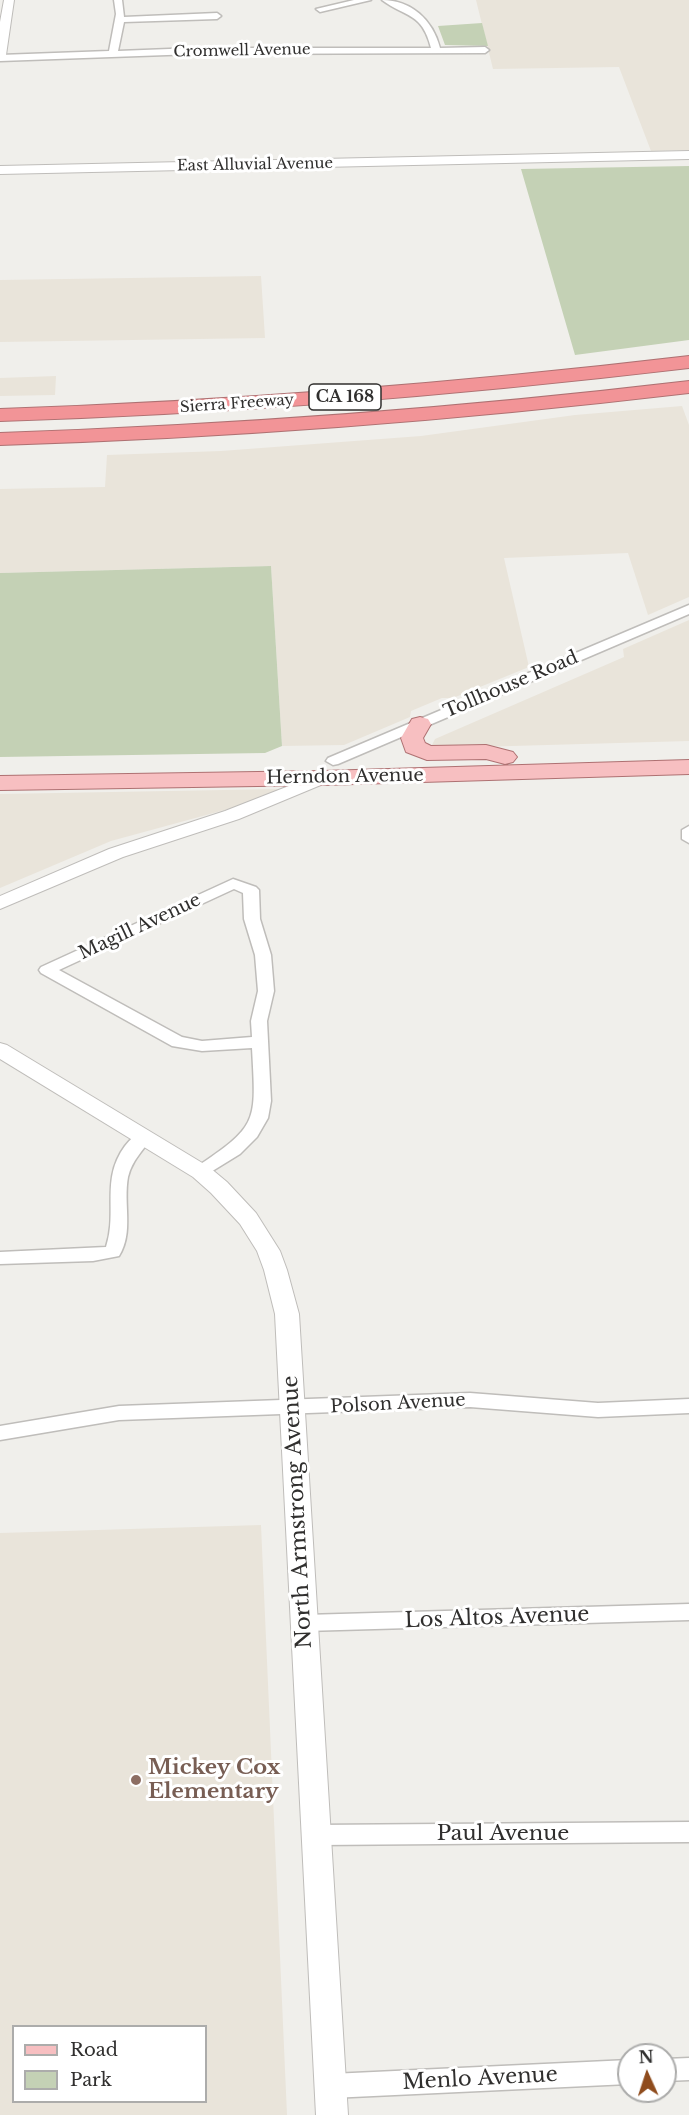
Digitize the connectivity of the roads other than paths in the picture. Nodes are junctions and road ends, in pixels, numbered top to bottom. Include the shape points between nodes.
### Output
1 (9, 0) edge
2 (118, 0) edge
3 (367, 0) edge
4 (386, 0) edge
5 (320, 9) dead end
6 (217, 16) dead end
7 (121, 20) junction
8 (2, 30) edge
9 (436, 50) junction
10 (485, 50) dead end
11 (113, 54) junction
12 (0, 56) edge
13 (689, 154) edge
14 (510, 160) junction
15 (689, 161) edge
16 (0, 170) edge
17 (689, 361) edge
18 (689, 387) edge
19 (0, 415) edge
20 (0, 439) edge
21 (689, 609) edge
22 (420, 724) junction
23 (689, 752) edge
24 (505, 757) junction
25 (0, 767) edge
26 (689, 767) edge
27 (327, 770) junction
28 (383, 776) junction
29 (0, 783) edge
30 (689, 830) edge
31 (689, 839) edge
32 (0, 903) edge
33 (260, 1042) junction
34 (0, 1050) edge
35 (143, 1137) junction
36 (201, 1172) junction
37 (0, 1258) edge
38 (689, 1406) edge
39 (292, 1408) junction
40 (0, 1433) edge
41 (689, 1612) edge
42 (305, 1623) junction
43 (689, 1832) edge
44 (318, 1835) junction
45 (617, 2073) edge
46 (332, 2101) edge

1 - 8 street
2 - 7 street
3 - 5 street
4 - 9 street via 423,19 433,34
6 - 7 street
7 - 11 street via 114,36
8 - 12 street
9 - 10 street, Cromwell Avenue
9 - 11 street, Cromwell Avenue
11 - 12 street, Cromwell Avenue
13 - 14 street, East Alluvial Avenue
14 - 15 street, East Alluvial Avenue
14 - 16 street, East Alluvial Avenue
17 - 19 highway, Sierra Freeway / CA 168 via 611,372 306,400
18 - 20 highway, Sierra Freeway / CA 168 via 280,425
21 - 22 street, Tollhouse Road
22 - 24 main road via 412,738 419,750 486,752
22 - 27 street, Tollhouse Road
23 - 24 main road, Herndon Avenue
24 - 27 main road, Herndon Avenue
24 - 28 main road via 488,763 391,767
25 - 27 main road, Herndon Avenue
26 - 28 main road, Herndon Avenue
27 - 28 main road, Herndon Avenue
27 - 29 main road, Herndon Avenue
27 - 32 street via 232,815 116,853
30 - 31 street
33 - 33 street, Magill Avenue via 259,1021 266,991 250,890 232,884 47,970 178,1042 202,1046
33 - 36 street via 260,1118 234,1150
34 - 35 street, North Armstrong Avenue
35 - 36 street, North Armstrong Avenue
35 - 37 street via 121,1169 118,1240 113,1252
36 - 39 street, North Armstrong Avenue via 230,1195 251,1220 277,1269 287,1314
38 - 39 street, Polson Avenue via 598,1410 470,1400
39 - 40 street, Polson Avenue via 119,1413
39 - 42 street, North Armstrong Avenue
41 - 42 street, Los Altos Avenue
42 - 44 street, North Armstrong Avenue
43 - 44 street, Paul Avenue
44 - 46 street, North Armstrong Avenue
45 - 46 street, Menlo Avenue

